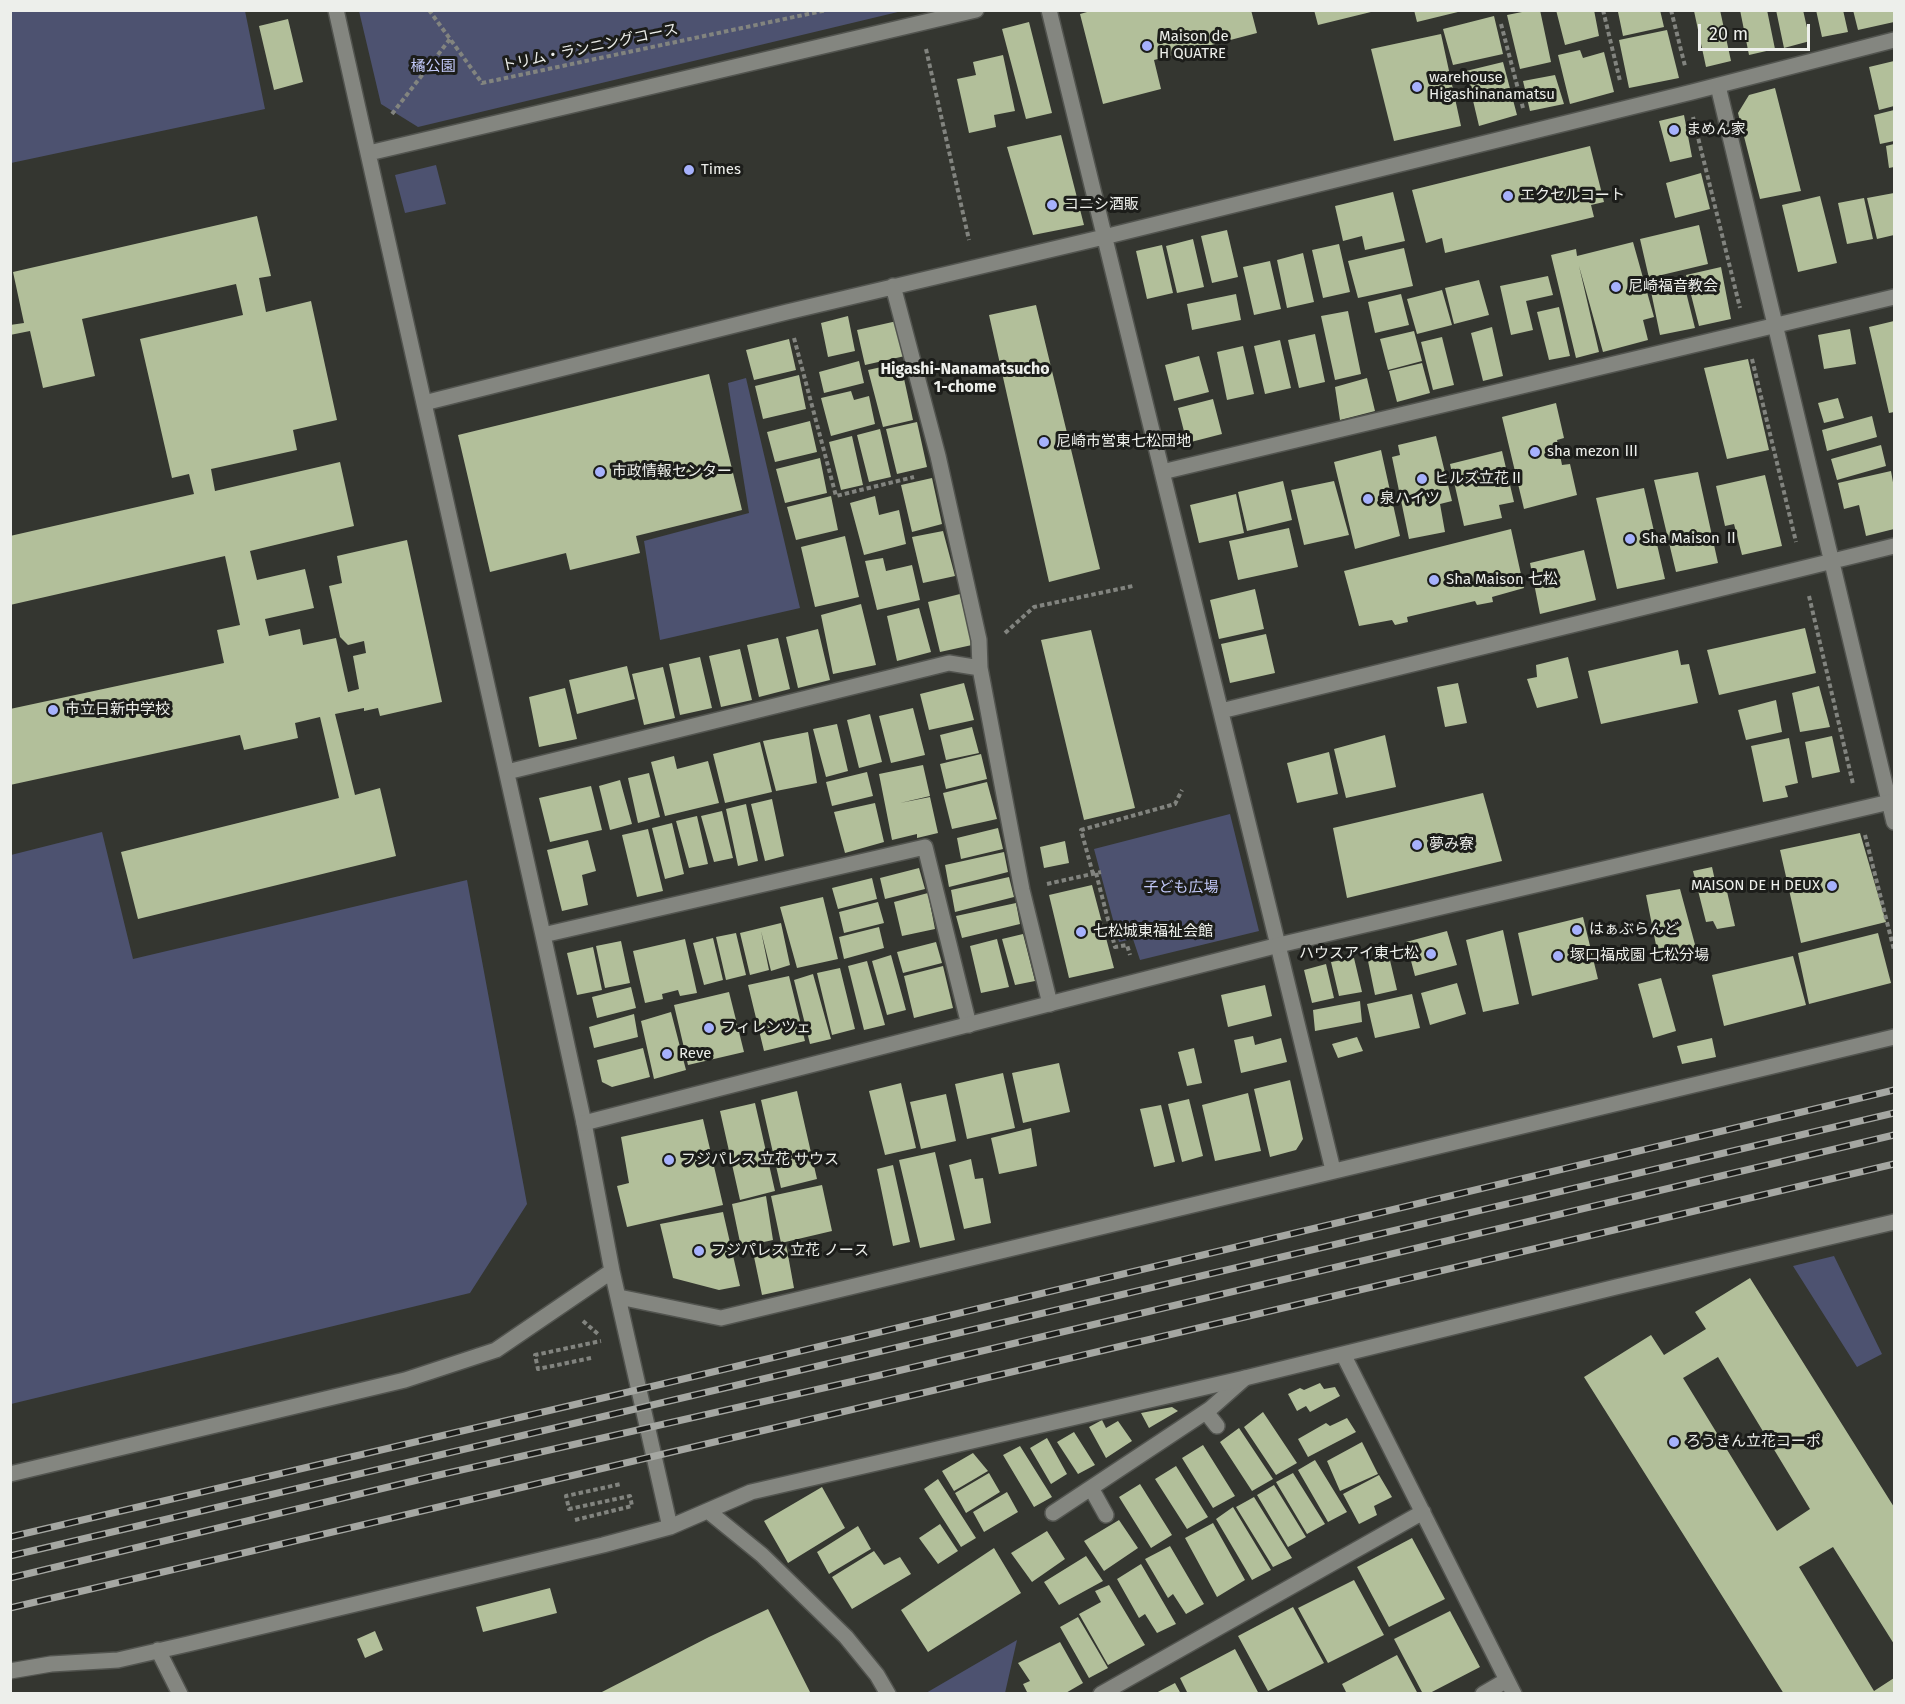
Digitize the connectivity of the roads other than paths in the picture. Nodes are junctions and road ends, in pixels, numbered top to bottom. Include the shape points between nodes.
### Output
1 (336, 10) edge
2 (976, 10) edge
3 (1049, 10) edge
4 (1894, 40) edge
5 (1718, 86) junction
6 (369, 153) junction
7 (1104, 237) junction
8 (893, 286) junction
9 (1894, 297) edge
10 (1774, 326) junction
11 (424, 403) junction
12 (1162, 472) junction
13 (1894, 546) edge
14 (1833, 562) junction
15 (980, 668) junction
16 (1221, 711) junction
17 (507, 772) junction
18 (1892, 802) edge
19 (1894, 822) edge
20 (543, 935) junction
21 (1279, 945) junction
22 (1050, 1004) junction
23 (969, 1025) junction
24 (1894, 1037) edge
25 (584, 1123) junction
26 (1333, 1170) junction
27 (1894, 1222) edge
28 (612, 1271) junction
29 (619, 1297) junction
30 (1343, 1354) junction
31 (1245, 1378) junction
32 (1206, 1412) junction
33 (1217, 1426) dead end
34 (10, 1474) edge
35 (1091, 1488) junction
36 (708, 1511) junction
37 (1422, 1512) junction
38 (1053, 1513) dead end
39 (1106, 1515) dead end
40 (670, 1527) junction
41 (158, 1650) junction
42 (10, 1671) edge
43 (1510, 1687) edge
44 (180, 1694) edge
45 (888, 1694) edge
46 (1101, 1694) edge
47 (1483, 1694) edge

1 - 6 street
2 - 6 street
3 - 7 street
4 - 5 street
5 - 7 street
5 - 10 street
6 - 11 street
7 - 8 street
7 - 12 street
8 - 11 street
8 - 15 street via 941,470 979,640
9 - 10 street
10 - 12 street
10 - 14 street
11 - 17 street
12 - 16 street
13 - 14 street
14 - 16 street
14 - 18 street
15 - 17 street via 949,663
15 - 22 street via 1022,890
16 - 21 street
17 - 20 street
18 - 19 street
18 - 21 street
20 - 23 street via 925,847
20 - 25 street
21 - 22 street
21 - 26 street
22 - 23 street
23 - 25 street
24 - 26 street
25 - 28 street
26 - 29 street via 721,1318
27 - 30 street
28 - 29 street
28 - 34 street via 496,1350 405,1380
29 - 40 street
30 - 31 street
30 - 37 street
31 - 32 street
31 - 36 street via 751,1492
32 - 33 street
32 - 35 street
35 - 38 street
35 - 39 street
36 - 40 street
36 - 45 street via 762,1555 838,1629
37 - 43 street
37 - 46 street
40 - 41 street
41 - 42 street via 118,1660
41 - 44 street
43 - 47 street

